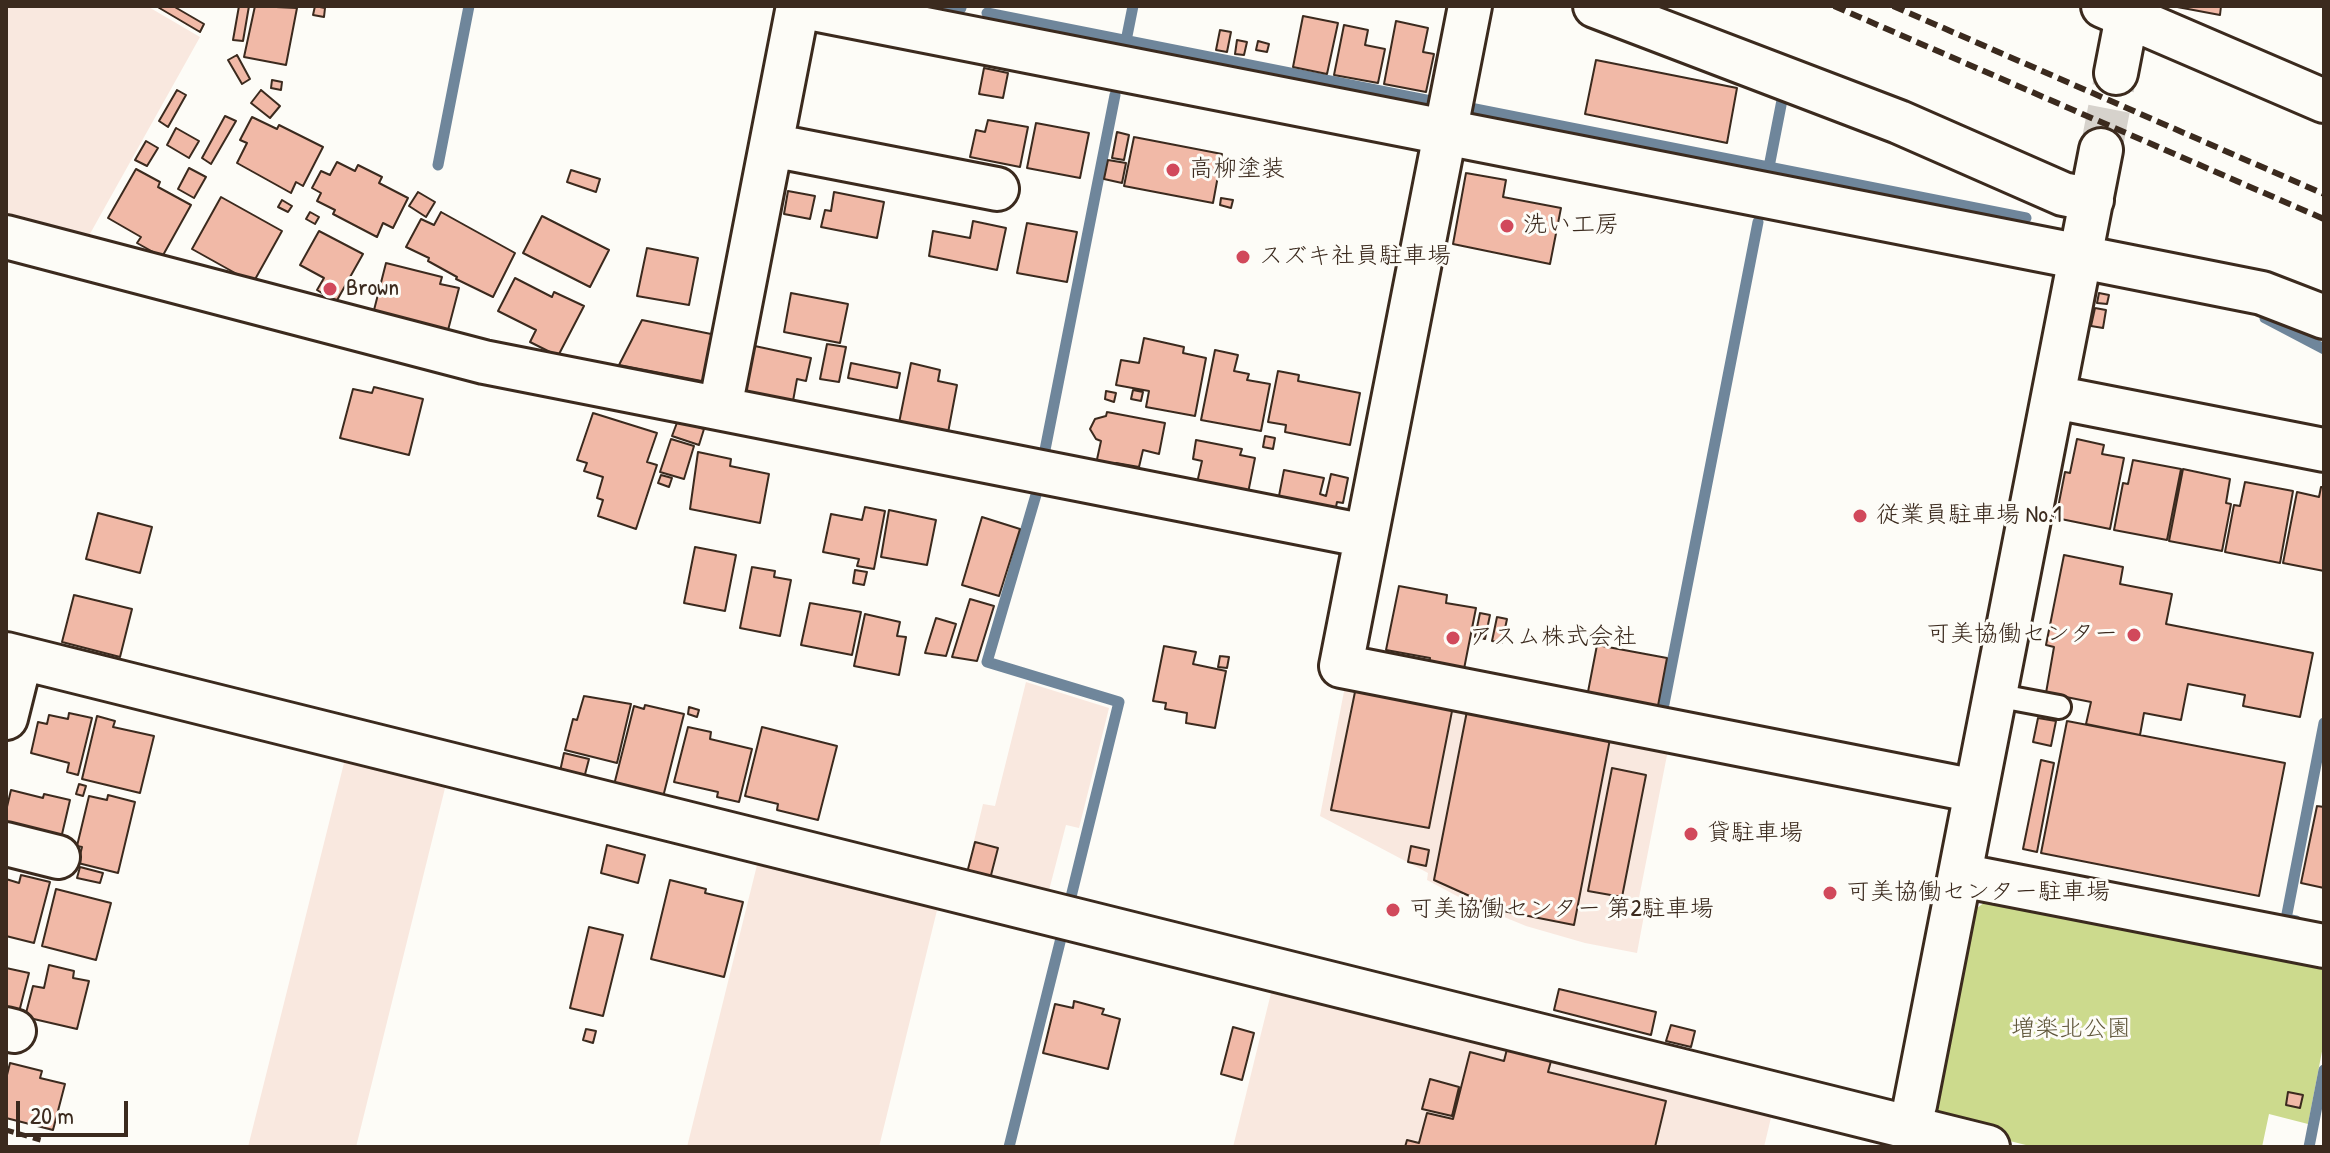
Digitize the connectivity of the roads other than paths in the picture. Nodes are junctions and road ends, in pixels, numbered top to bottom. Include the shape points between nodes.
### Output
1 (800, 6) edge
2 (1470, 6) edge
3 (1595, 6) edge
4 (2120, 9) edge
5 (2116, 73) tunnel mouth
6 (2324, 101) edge
7 (1446, 132) junction
8 (771, 145) junction
9 (2101, 150) tunnel mouth
10 (997, 189) dead end
11 (2092, 200) junction
12 (6, 237) edge
13 (2081, 257) junction
14 (2324, 317) edge
15 (2054, 397) junction
16 (720, 408) junction
17 (2324, 450) edge
18 (1366, 536) junction
19 (14, 656) edge
20 (1995, 695) junction
21 (2059, 707) dead end
22 (6, 718) edge
23 (1976, 791) junction
24 (6, 844) edge
25 (58, 857) dead end
26 (1960, 875) junction
27 (2324, 946) edge
28 (1915, 1105) dead end
29 (1988, 1147) edge

1 - 7 street
1 - 8 street
2 - 7 street
3 - 11 street via 1899,122 2063,194
4 - 5 street
4 - 6 street
7 - 13 street
7 - 18 street
8 - 10 street
8 - 16 street
9 - 11 street
11 - 13 street
12 - 16 street via 484,362
13 - 14 street via 2262,293
13 - 15 street
15 - 17 street
15 - 20 street
16 - 18 street
18 - 23 street via 1341,666
19 - 22 street
19 - 29 street
20 - 21 lane
20 - 23 street
23 - 26 street
24 - 25 street
26 - 27 street
26 - 28 street

